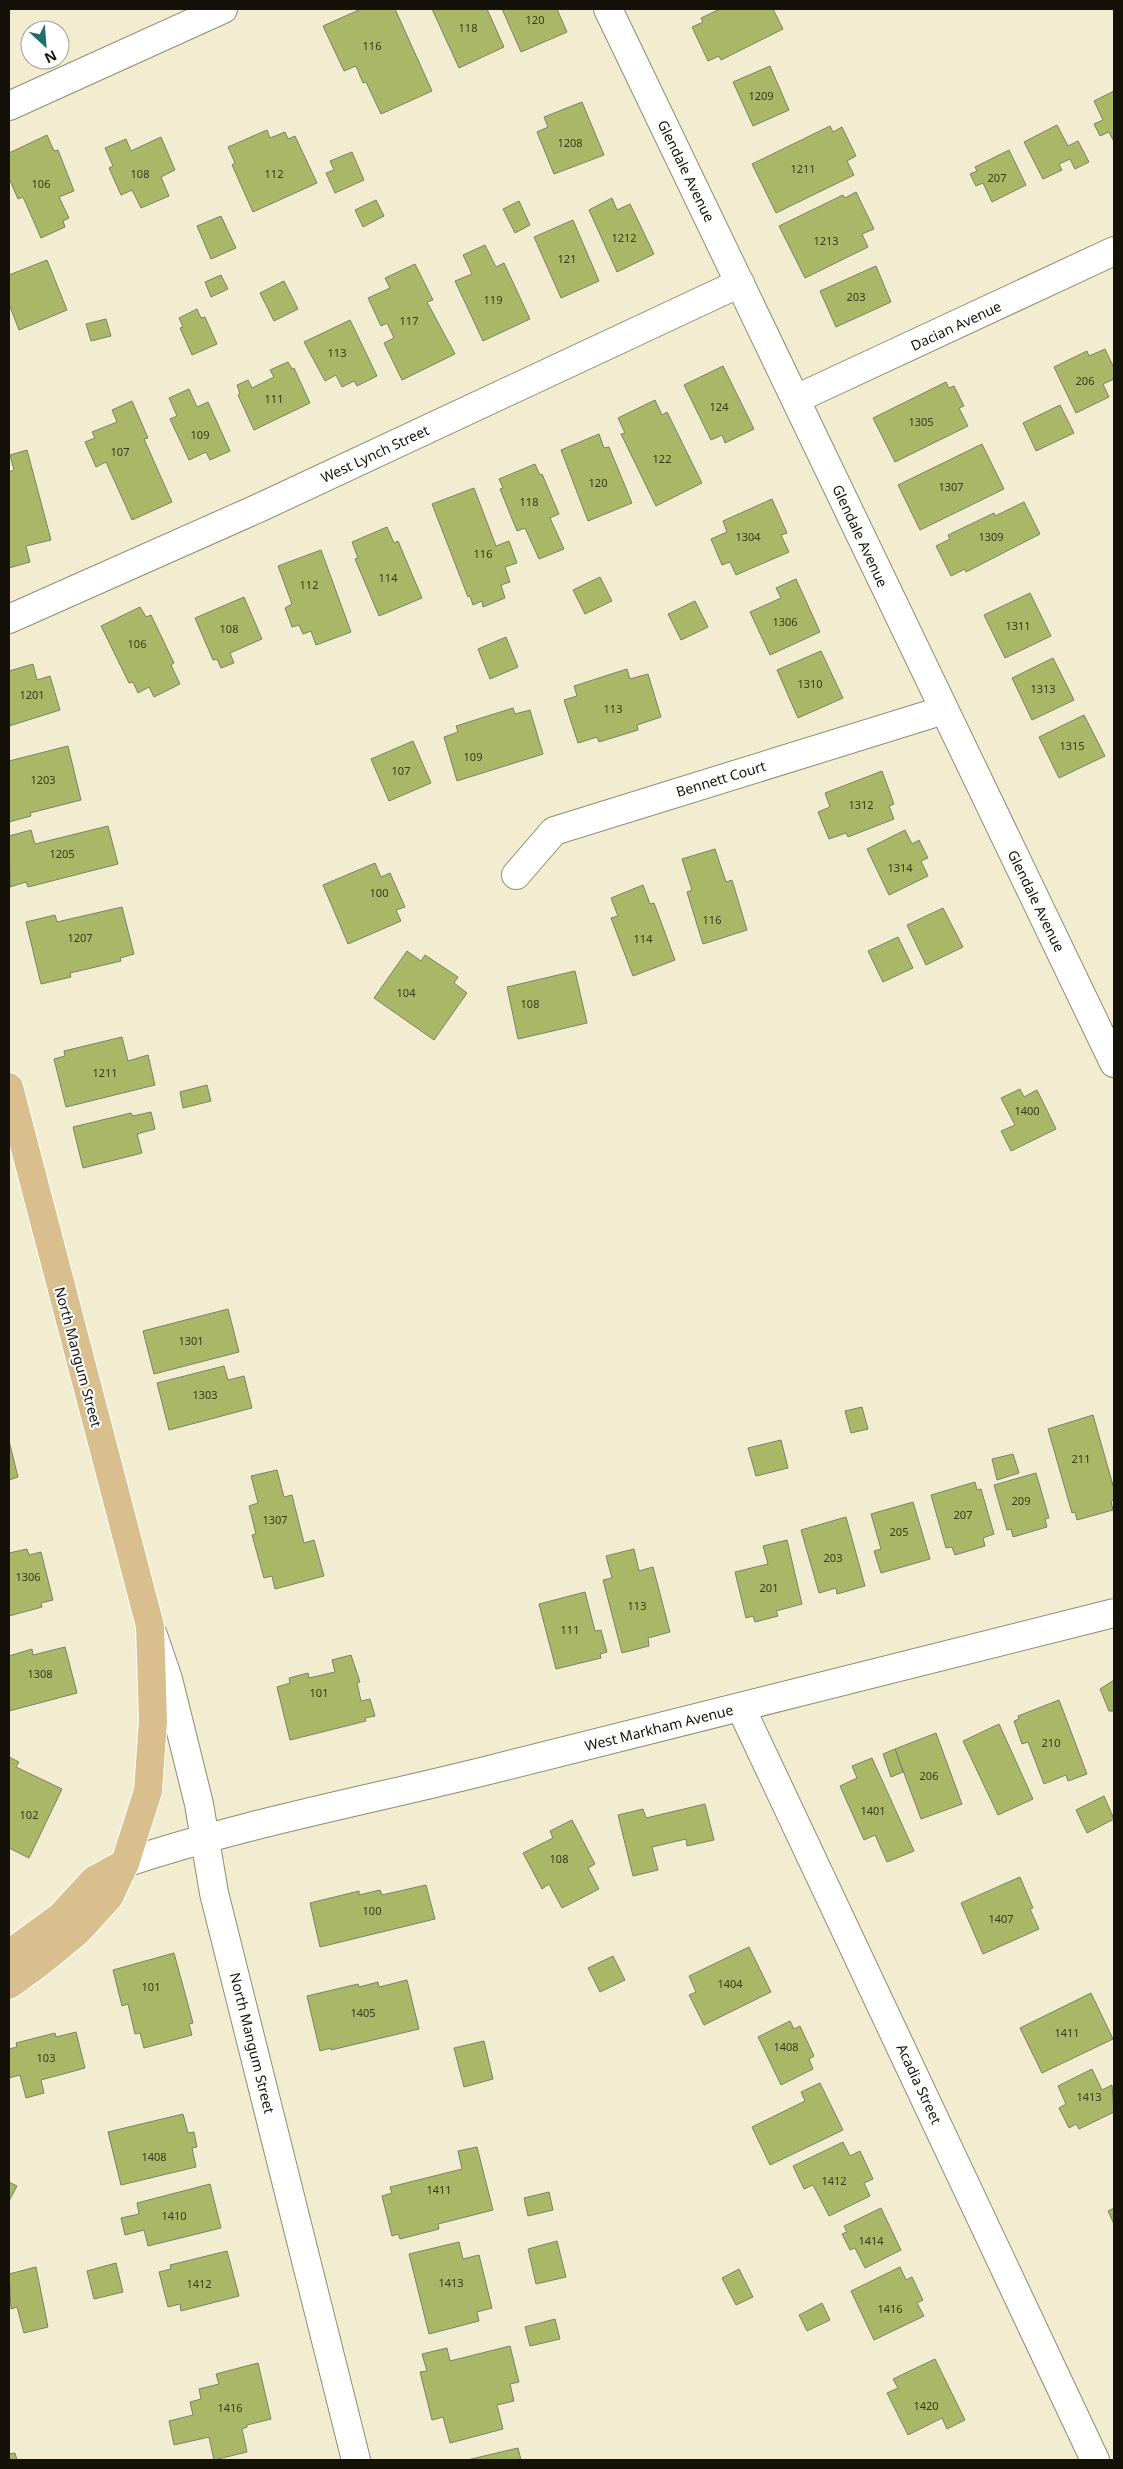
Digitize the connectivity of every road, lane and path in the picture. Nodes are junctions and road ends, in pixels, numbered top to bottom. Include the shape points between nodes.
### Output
1 (223, 9) edge
2 (608, 9) edge
3 (9, 106) edge
4 (1114, 251) edge
5 (740, 283) junction
6 (796, 399) junction
7 (9, 619) edge
8 (944, 710) junction
9 (516, 875) dead end
10 (1114, 1063) edge
11 (9, 1087) edge
12 (1114, 1613) edge
13 (150, 1626) junction
14 (741, 1708) junction
15 (204, 1839) junction
16 (125, 1864) junction
17 (9, 1954) edge
18 (9, 1985) edge
19 (356, 2460) edge
20 (1095, 2460) edge

1 - 3 street
2 - 5 street, Glendale Avenue
4 - 6 street, Dacian Avenue
5 - 6 street, Glendale Avenue
5 - 7 street, West Lynch Street via 280,498
6 - 8 street, Glendale Avenue
8 - 9 street, Bennett Court via 554,832
8 - 10 street, Glendale Avenue
11 - 13 main road, North Mangum Street
12 - 14 street, West Markham Avenue
13 - 15 street, North Mangum Street via 168,1679 199,1804
13 - 16 main road, North Mangum Street via 151,1763 148,1790
14 - 15 street, West Markham Avenue
14 - 20 street, Acadia Street
15 - 16 street, West Markham Avenue
15 - 19 street, North Mangum Street via 214,1893
16 - 17 main road via 94,1880 61,1916
16 - 18 main road, North Mangum Street via 109,1897 77,1932

